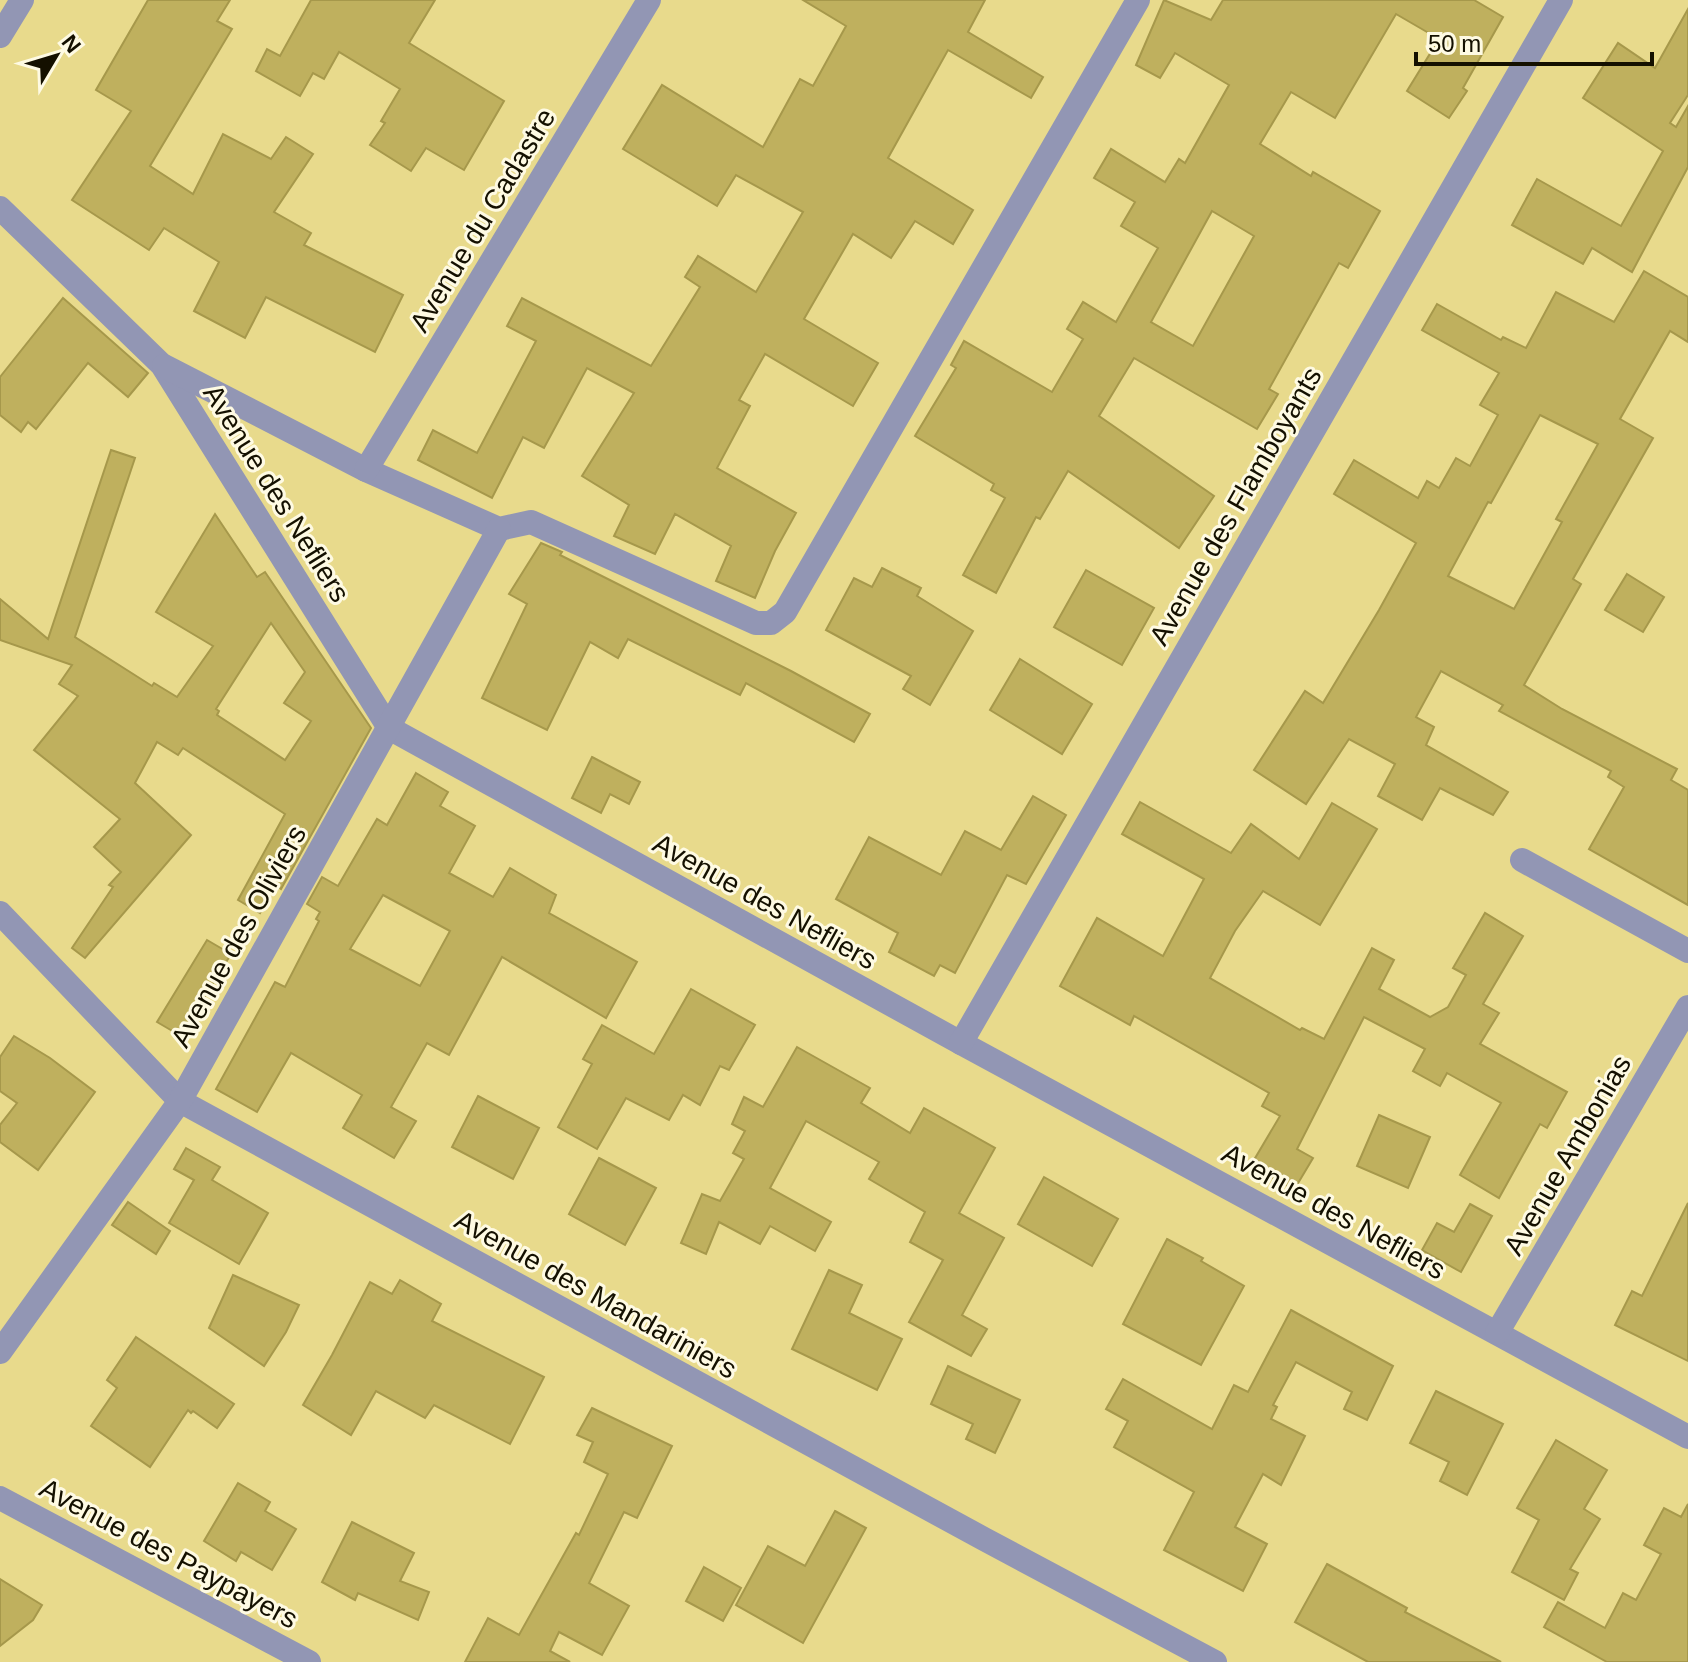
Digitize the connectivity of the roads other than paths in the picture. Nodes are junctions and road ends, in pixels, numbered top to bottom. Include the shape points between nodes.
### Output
1 (22, 0) edge
2 (649, 0) edge
3 (1138, 0) edge
4 (1561, 0) edge
5 (0, 36) edge
6 (0, 208) edge
7 (162, 365) junction
8 (366, 470) junction
9 (499, 529) junction
10 (389, 728) junction
11 (1522, 860) dead end
12 (0, 913) edge
13 (1688, 951) edge
14 (1688, 1007) edge
15 (961, 1043) junction
16 (180, 1101) junction
17 (1497, 1333) junction
18 (0, 1352) edge
19 (1688, 1437) edge
20 (0, 1498) edge
21 (309, 1662) edge
22 (1215, 1662) edge

1 - 5 street
2 - 8 street, Avenue du Cadastre
3 - 9 street via 776,621 756,623 531,522
4 - 15 street, Avenue des Flamboyants
6 - 7 street, Avenue des Nefliers
7 - 8 street
7 - 10 street, Avenue des Nefliers
8 - 9 street
9 - 10 street, Avenue des Oliviers
10 - 15 street, Avenue des Nefliers
10 - 16 street, Avenue des Oliviers
11 - 13 street
12 - 16 street, Avenue des Mandariniers
14 - 17 street, Avenue Ambonias
15 - 17 street, Avenue des Nefliers
16 - 18 street, Avenue des Oliviers
16 - 22 street, Avenue des Mandariniers
17 - 19 street, Avenue des Nefliers
20 - 21 street, Avenue des Paypayers

